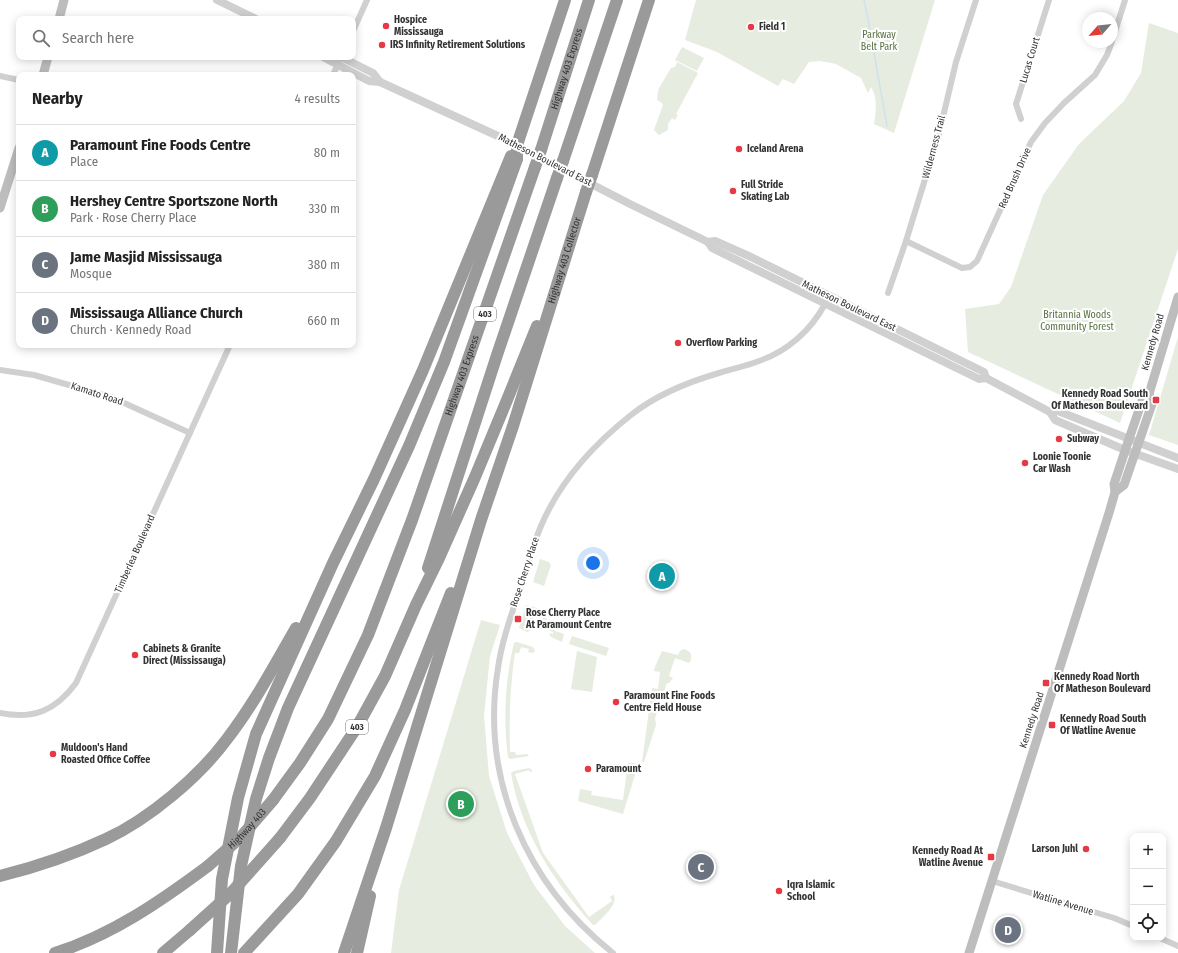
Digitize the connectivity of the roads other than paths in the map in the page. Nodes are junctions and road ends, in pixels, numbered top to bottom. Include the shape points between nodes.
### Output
1 (64, 0) edge
2 (217, 0) edge
3 (367, 0) edge
4 (565, 0) edge
5 (589, 0) edge
6 (617, 0) edge
7 (649, 0) edge
8 (976, 0) edge
9 (1049, 0) edge
10 (1125, 0) edge
11 (60, 16) edge
12 (250, 16) edge
13 (1118, 23) edge
14 (356, 24) edge
15 (1110, 48) edge
16 (47, 60) edge
17 (340, 60) edge
18 (44, 72) edge
19 (334, 72) edge
20 (0, 76) edge
21 (16, 79) edge
22 (1021, 119) dead end
23 (16, 157) edge
24 (514, 157) junction
25 (0, 208) edge
26 (906, 241) junction
27 (708, 242) junction
28 (888, 293) dead end
29 (1178, 297) edge
30 (825, 304) junction
31 (547, 316) junction
32 (229, 348) edge
33 (0, 370) edge
34 (986, 378) junction
35 (1150, 394) junction
36 (1050, 412) junction
37 (190, 433) junction
38 (1129, 439) junction
39 (1138, 442) junction
40 (1125, 450) junction
41 (1134, 454) junction
42 (1178, 458) edge
43 (1178, 469) edge
44 (1115, 492) junction
45 (481, 520) junction
46 (333, 563) junction
47 (416, 605) junction
48 (368, 635) joint
49 (0, 713) edge
50 (386, 828) junction
51 (0, 876) edge
52 (992, 881) junction
53 (1130, 925) edge
54 (1166, 941) edge
55 (1178, 946) edge
56 (247, 950) edge
57 (56, 953) edge
58 (163, 953) edge
59 (217, 953) edge
60 (231, 953) edge
61 (344, 953) edge
62 (357, 953) edge
63 (613, 953) edge
64 (969, 953) edge

1 - 11 main road
2 - 12 street
3 - 14 street
4 - 24 highway, bridge
5 - 48 highway, Highway 403 Express / 403, bridge via 541,150 412,520
6 - 47 highway, 403, bridge
7 - 31 highway, Highway 403 Collector, bridge
8 - 26 street, Wilderness Trail
9 - 22 street, Lucas Court via 1016,104
10 - 13 street, Red Brush Drive
15 - 26 street, Red Brush Drive via 1095,75 1064,103 1031,142 977,261 970,267 962,268
16 - 18 main road
17 - 19 street
17 - 27 street, Matheson Boulevard East via 369,81 380,82 500,137
20 - 21 street
23 - 25 main road
24 - 46 highway via 423,370
24 - 60 highway via 444,362 410,446 288,708 268,758 241,866
26 - 28 street, Wilderness Trail
27 - 30 street, Matheson Boulevard East via 712,248
27 - 34 street, Matheson Boulevard East via 715,241 751,257 984,372
29 - 35 main road, Kennedy Road
30 - 34 street, Matheson Boulevard East via 978,380
30 - 63 street, Rose Cherry Place via 809,328 778,353 677,388 650,402 613,429 589,452 567,480 550,507 534,543 505,636 498,670 494,711 498,768 514,824 536,867 560,902
31 - 45 highway, Highway 403 Collector
31 - 47 highway via 536,326 475,477
32 - 37 street, Timberlea Boulevard
33 - 37 street, Kamato Road via 34,375 111,396
34 - 36 street, Matheson Boulevard East
35 - 38 main road, Kennedy Road via 1142,401
35 - 39 main road, Kennedy Road via 1152,404
36 - 38 street, Matheson Boulevard East via 1058,411
36 - 40 street, Matheson Boulevard East via 1055,420
37 - 49 street, Timberlea Boulevard via 76,683 66,696 42,712 18,716
38 - 39 street, Matheson Boulevard East
38 - 40 main road, Kennedy Road
39 - 41 main road, Kennedy Road
39 - 42 street, Matheson Boulevard East
40 - 41 street, Matheson Boulevard East
40 - 44 main road, Kennedy Road via 1114,484
41 - 43 street, Matheson Boulevard East
41 - 44 main road, Kennedy Road via 1124,484
44 - 52 main road, Kennedy Road
45 - 50 highway
45 - 56 highway via 406,710 375,776 336,842 298,894
46 - 51 highway via 259,693 227,740 203,768 142,818 107,838 61,858
46 - 59 highway via 256,734 238,798 222,879
47 - 58 highway, 403, bridge via 384,676 357,727 310,798 280,838 231,892
48 - 57 highway, Highway 403 / 403, bridge via 328,719 274,800 241,837 208,866 164,898 124,923
50 - 61 highway
50 - 62 highway
52 - 53 street, Watline Avenue
52 - 64 main road, Kennedy Road
54 - 55 street

